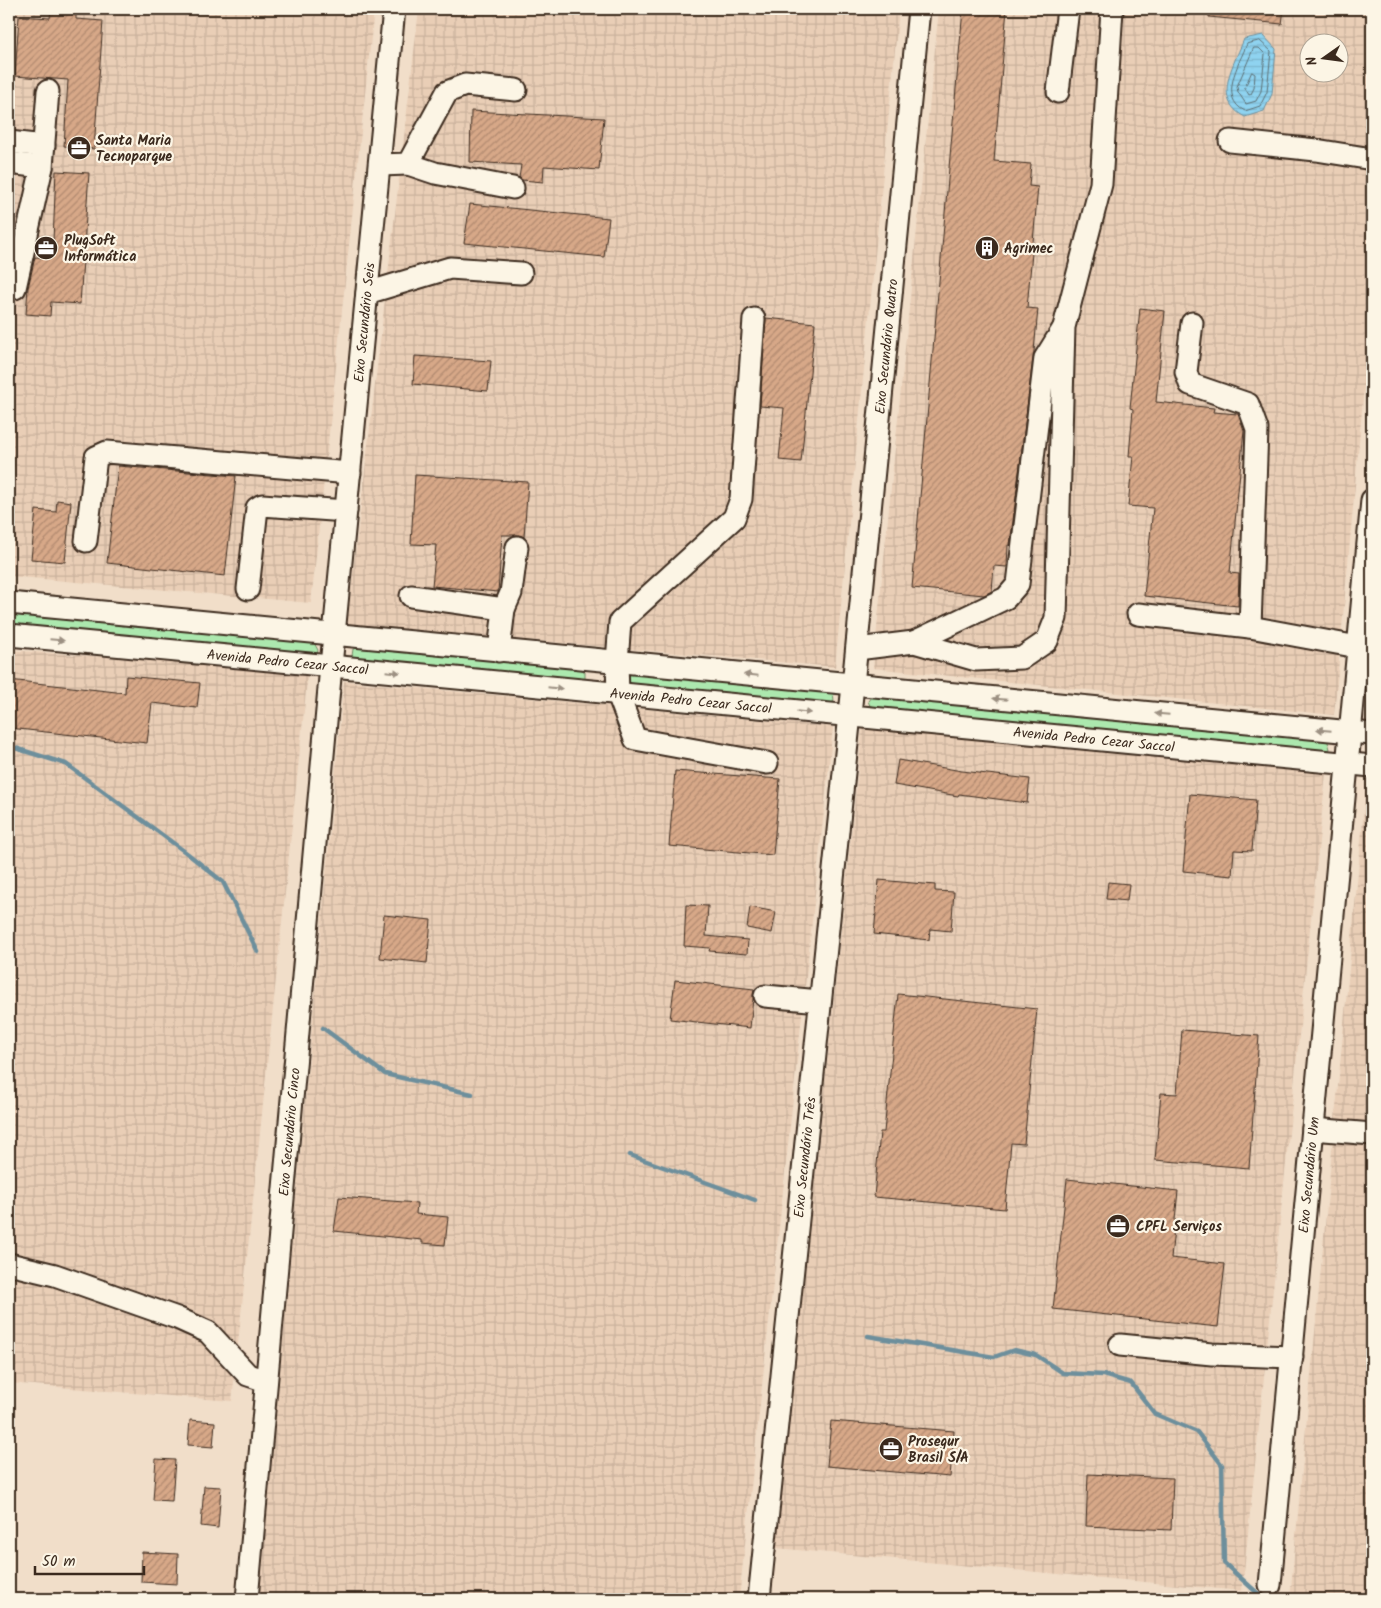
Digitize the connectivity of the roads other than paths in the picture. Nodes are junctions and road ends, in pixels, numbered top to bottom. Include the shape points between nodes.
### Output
1 (394, 9) edge
2 (919, 9) edge
3 (1068, 9) edge
4 (1112, 9) edge
5 (516, 90) dead end
6 (48, 91) dead end
7 (1058, 92) dead end
8 (9, 142) edge
9 (1230, 142) dead end
10 (44, 146) junction
11 (1372, 159) edge
12 (9, 163) edge
13 (408, 164) junction
14 (380, 165) junction
15 (42, 167) junction
16 (512, 188) dead end
17 (522, 273) dead end
18 (15, 288) dead end
19 (367, 293) junction
20 (754, 319) dead end
21 (1192, 323) dead end
22 (1064, 327) junction
23 (350, 473) junction
24 (1372, 500) edge
25 (346, 511) junction
26 (86, 541) dead end
27 (517, 547) dead end
28 (248, 589) dead end
29 (410, 596) dead end
30 (9, 604) edge
31 (504, 609) junction
32 (1138, 614) dead end
33 (1250, 627) junction
34 (9, 635) edge
35 (334, 635) junction
36 (914, 642) junction
37 (1358, 647) junction
38 (857, 648) junction
39 (499, 650) junction
40 (617, 662) junction
41 (331, 666) junction
42 (853, 685) junction
43 (618, 694) junction
44 (850, 716) junction
45 (1350, 732) junction
46 (1372, 734) edge
47 (767, 763) dead end
48 (1348, 764) junction
49 (1372, 766) edge
50 (765, 996) dead end
51 (820, 1001) junction
52 (1313, 1129) junction
53 (1372, 1134) edge
54 (9, 1264) edge
55 (1120, 1345) dead end
56 (1292, 1357) junction
57 (266, 1381) junction
58 (1270, 1585) dead end
59 (247, 1599) edge
60 (759, 1599) edge

1 - 14 street, Eixo Secundário Seis
2 - 38 street, Eixo Secundário Quatro
3 - 7 street
4 - 22 street via 1101,184
5 - 13 street via 465,85 447,92
6 - 10 street
8 - 10 street
9 - 11 street
10 - 15 street
12 - 15 street
13 - 14 street
13 - 16 street via 435,173
14 - 19 street, Eixo Secundário Seis
15 - 18 street
17 - 19 street via 450,268
19 - 23 street, Eixo Secundário Seis
20 - 40 street via 741,499 734,518 620,622
21 - 33 street via 1186,372 1190,384 1248,404 1257,429
22 - 36 street via 1045,358 1018,584 1006,598
22 - 36 street via 1056,618 1047,641 1022,658 976,660
23 - 25 street, Eixo Secundário Seis
23 - 26 street via 107,452 96,458
24 - 37 street, Eixo Secundário Um
25 - 28 street via 262,504 257,508
25 - 35 street, Eixo Secundário Seis
27 - 31 street via 511,593
29 - 31 street
30 - 35 street
31 - 39 street
32 - 33 street
33 - 37 street
34 -> 41 street, Avenida Pedro Cezar Saccol
35 - 39 street
35 - 41 street, Eixo Secundário Cinco
36 - 38 street
37 - 45 street, Eixo Secundário Um
38 - 42 street, Eixo Secundário Quatro
39 - 40 street
42 -> 40 street
40 - 43 street
41 -> 43 street, Avenida Pedro Cezar Saccol
41 - 57 street, Eixo Secundário Cinco
42 - 44 street, Eixo Secundário Quatro
45 -> 42 street
43 -> 44 street, Avenida Pedro Cezar Saccol
43 - 47 street via 635,739
44 - 48 street, Avenida Pedro Cezar Saccol
44 - 51 street, Eixo Secundário Três
45 - 46 street
45 - 48 street, Eixo Secundário Um
48 - 49 street, Avenida Pedro Cezar Saccol
48 - 52 street, Eixo Secundário Um
50 - 51 street
51 - 60 street, Eixo Secundário Três
52 - 53 street
52 - 56 street, Eixo Secundário Um
54 - 57 street via 55,1275 208,1332 248,1375
55 - 56 street via 1212,1354
56 - 58 street, Eixo Secundário Um
57 - 59 street, Eixo Secundário Cinco

